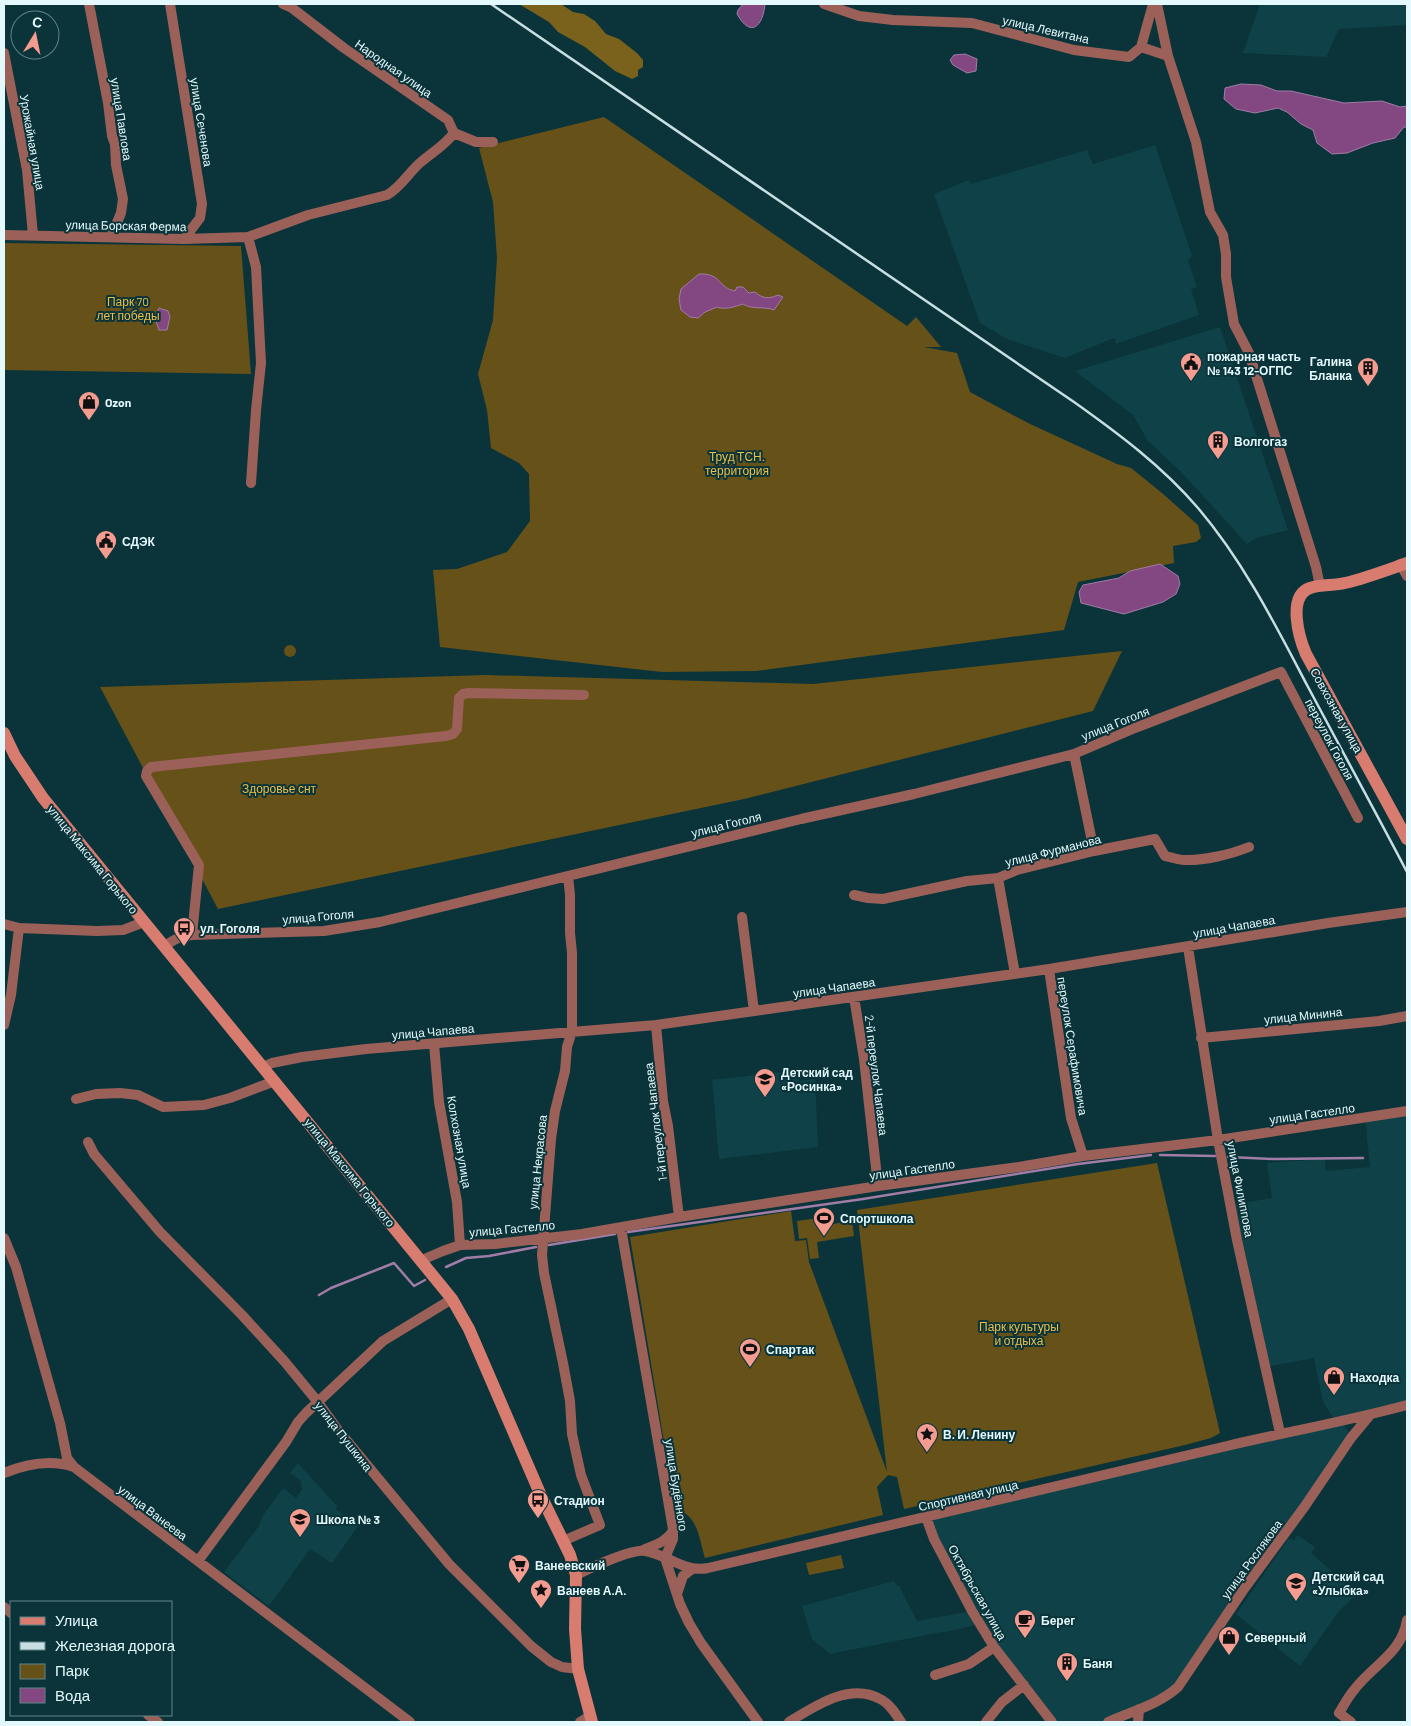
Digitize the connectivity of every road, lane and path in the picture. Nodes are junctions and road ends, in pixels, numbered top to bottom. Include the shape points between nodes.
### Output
1 (89, 4) edge
2 (170, 4) edge
3 (283, 4) edge
4 (824, 4) edge
5 (1153, 4) edge
6 (1157, 4) edge
7 (1141, 47) junction
8 (4, 53) edge
9 (1168, 56) junction
10 (454, 133) junction
11 (493, 142) dead end
12 (4, 235) edge
13 (33, 235) junction
14 (111, 237) junction
15 (248, 238) junction
16 (184, 239) junction
17 (251, 483) dead end
18 (1405, 568) edge
19 (1320, 586) junction
20 (1281, 672) joint
21 (584, 695) dead end
22 (4, 733) edge
23 (1074, 754) junction
24 (1358, 818) dead end
25 (1407, 839) edge
26 (1249, 847) dead end
27 (1094, 851) junction
28 (568, 876) junction
29 (998, 878) junction
30 (854, 895) dead end
31 (1407, 912) edge
32 (742, 917) dead end
33 (144, 922) junction
34 (4, 924) edge
35 (19, 928) junction
36 (192, 935) junction
37 (164, 946) junction
38 (1188, 947) junction
39 (1049, 969) junction
40 (1015, 974) junction
41 (854, 997) junction
42 (754, 1011) junction
43 (1407, 1016) edge
44 (4, 1025) edge
45 (656, 1025) junction
46 (572, 1031) junction
47 (1202, 1038) junction
48 (434, 1044) junction
49 (263, 1067) junction
50 (275, 1081) junction
51 (76, 1099) dead end
52 (1407, 1111) edge
53 (1218, 1140) junction
54 (88, 1142) dead end
55 (1083, 1156) junction
56 (878, 1186) junction
57 (679, 1217) junction
58 (621, 1228) junction
59 (4, 1238) edge
60 (542, 1238) junction
61 (460, 1245) junction
62 (422, 1260) junction
63 (452, 1299) junction
64 (317, 1401) junction
65 (1407, 1404) edge
66 (1370, 1415) junction
67 (1336, 1423) junction
68 (1280, 1434) junction
69 (1351, 1438) junction
70 (64, 1448) junction
71 (52, 1462) junction
72 (74, 1468) junction
73 (4, 1473) edge
74 (926, 1518) junction
75 (674, 1529) junction
76 (563, 1541) junction
77 (643, 1550) junction
78 (665, 1558) junction
79 (198, 1560) junction
80 (692, 1569) junction
81 (576, 1574) junction
82 (677, 1594) junction
83 (1407, 1620) edge
84 (994, 1647) junction
85 (578, 1669) junction
86 (935, 1675) dead end
87 (1024, 1685) junction
88 (1139, 1709) junction
89 (1118, 1717) junction
90 (587, 1720) edge
91 (410, 1722) edge
92 (758, 1722) edge
93 (789, 1722) edge
94 (901, 1722) edge
95 (986, 1722) edge
96 (1052, 1722) edge
97 (1108, 1722) edge
98 (1133, 1722) edge
99 (1138, 1722) edge
100 (1352, 1722) edge

1 - 14 street, улица Павлова via 123,199 121,214
2 - 16 street, улица Сеченова via 202,204 200,218
3 - 10 street, Народная улица via 448,120
4 - 7 street, улица Левитана via 859,16 972,23 1050,44 1110,55 1129,57
5 - 7 street
6 - 9 street
7 - 9 street
8 - 13 street, Урожайная улица via 27,170
9 - 19 street via 1196,142 1210,212 1223,235 1234,324 1252,363
10 - 11 street via 476,142
10 - 15 street, улица Борская Ферма via 448,142 420,162 395,190 386,195 308,215
12 - 13 street, улица Борская Ферма
13 - 14 street, улица Борская Ферма
14 - 16 street, улица Борская Ферма
15 - 16 street, улица Борская Ферма
15 - 17 street via 256,267 261,363
18 - 19 street
19 - 25 street, Совхозная улица via 1308,588 1297,603 1302,644
20 - 23 street, улица Гоголя
20 - 24 street, переулок Гоголя
21 - 36 street via 469,693 460,698 457,729 446,736 151,767 146,776 198,865
22 - 33 street, улица Максима Горького via 43,798
23 - 27 street
23 - 28 street, улица Гоголя
26 - 27 street, улица Фурманова via 1194,860 1165,856 1155,839
27 - 29 street, улица Фурманова via 1017,870
28 - 36 street, улица Гоголя via 340,929
28 - 46 street, улица Некрасова
29 - 30 street, улица Фурманова via 883,898
29 - 40 street
31 - 38 street, улица Чапаева
32 - 42 street
33 - 35 street via 122,930
33 - 37 street, улица Максима Горького
34 - 35 street
35 - 44 street
36 - 37 street, улица Гоголя
37 - 49 street, улица Максима Горького
38 - 39 street, улица Чапаева
38 - 47 street, улица Филиппова
39 - 40 street, улица Чапаева
39 - 55 street, переулок Серафимовича via 1071,1118
40 - 41 street, улица Чапаева
41 - 42 street, улица Чапаева
41 - 56 street, 2-й переулок Чапаева
42 - 45 street, улица Чапаева
43 - 47 street, улица Минина
45 - 46 street, улица Чапаева
45 - 57 street, 1-й переулок Чапаева
46 - 48 street, улица Чапаева
46 - 60 street, улица Некрасова via 555,1111
47 - 53 street, улица Филиппова
48 - 49 street, улица Чапаева via 302,1057
48 - 61 street, Колхозная улица via 439,1102 457,1202
49 - 50 street, улица Максима Горького
50 - 51 street via 204,1105 163,1107 138,1095 120,1093
50 - 62 street, улица Максима Горького
52 - 53 street, улица Гастелло
53 - 55 street, улица Гастелло
53 - 68 street, улица Филиппова
54 - 64 street, улица Пушкина via 94,1154 160,1232 242,1314
55 - 56 street, улица Гастелло
56 - 57 street, улица Гастелло
57 - 58 street, улица Гастелло
58 - 60 street, улица Гастелло
58 - 75 street, улица Будённого
59 - 70 street, улица Ванеева via 16,1267 62,1429
60 - 61 street, улица Гастелло
60 - 76 street, улица Некрасова via 544,1273 570,1401 572,1434 600,1525
61 - 62 street, улица Гастелло
62 - 63 street, улица Максима Горького
63 - 64 street via 383,1341
63 - 76 street, улица Максима Горького via 469,1329
64 - 79 street via 298,1422
64 - 85 street, улица Пушкина via 449,1564 550,1662
65 - 66 street
66 - 67 street, Спортивная улица
66 - 69 street, улица Рослякова
67 - 68 street, Спортивная улица
67 - 69 street via 1345,1426
68 - 74 street, Спортивная улица
69 - 88 street, улица Рослякова via 1178,1687 1168,1696
70 - 71 street via 62,1455
70 - 72 street, улица Ванеева
71 - 72 street
71 - 73 street
72 - 79 street, улица Ванеева
74 - 80 street, Спортивная улица
74 - 84 street, Октябрьская улица via 934,1539
75 - 77 street via 669,1537
75 - 78 street, улица Будённого
76 - 81 street, улица Максима Горького
77 - 78 street, Спортивная улица
77 - 81 street
78 - 80 street, Спортивная улица
78 - 82 street
79 - 91 street, улица Ванеева
80 - 82 street via 683,1576
81 - 85 street, улица Максима Горького
82 - 92 street via 701,1643
83 - 100 street via 1406,1630 1392,1653 1354,1690 1339,1713
84 - 86 street via 970,1664
84 - 87 street, Октябрьская улица
85 - 90 street
87 - 95 street via 1002,1702
87 - 96 street, Октябрьская улица
88 - 89 street, улица Рослякова
88 - 99 street
89 - 97 street, улица Рослякова
89 - 98 street
93 - 94 street via 810,1709 854,1692 882,1699

